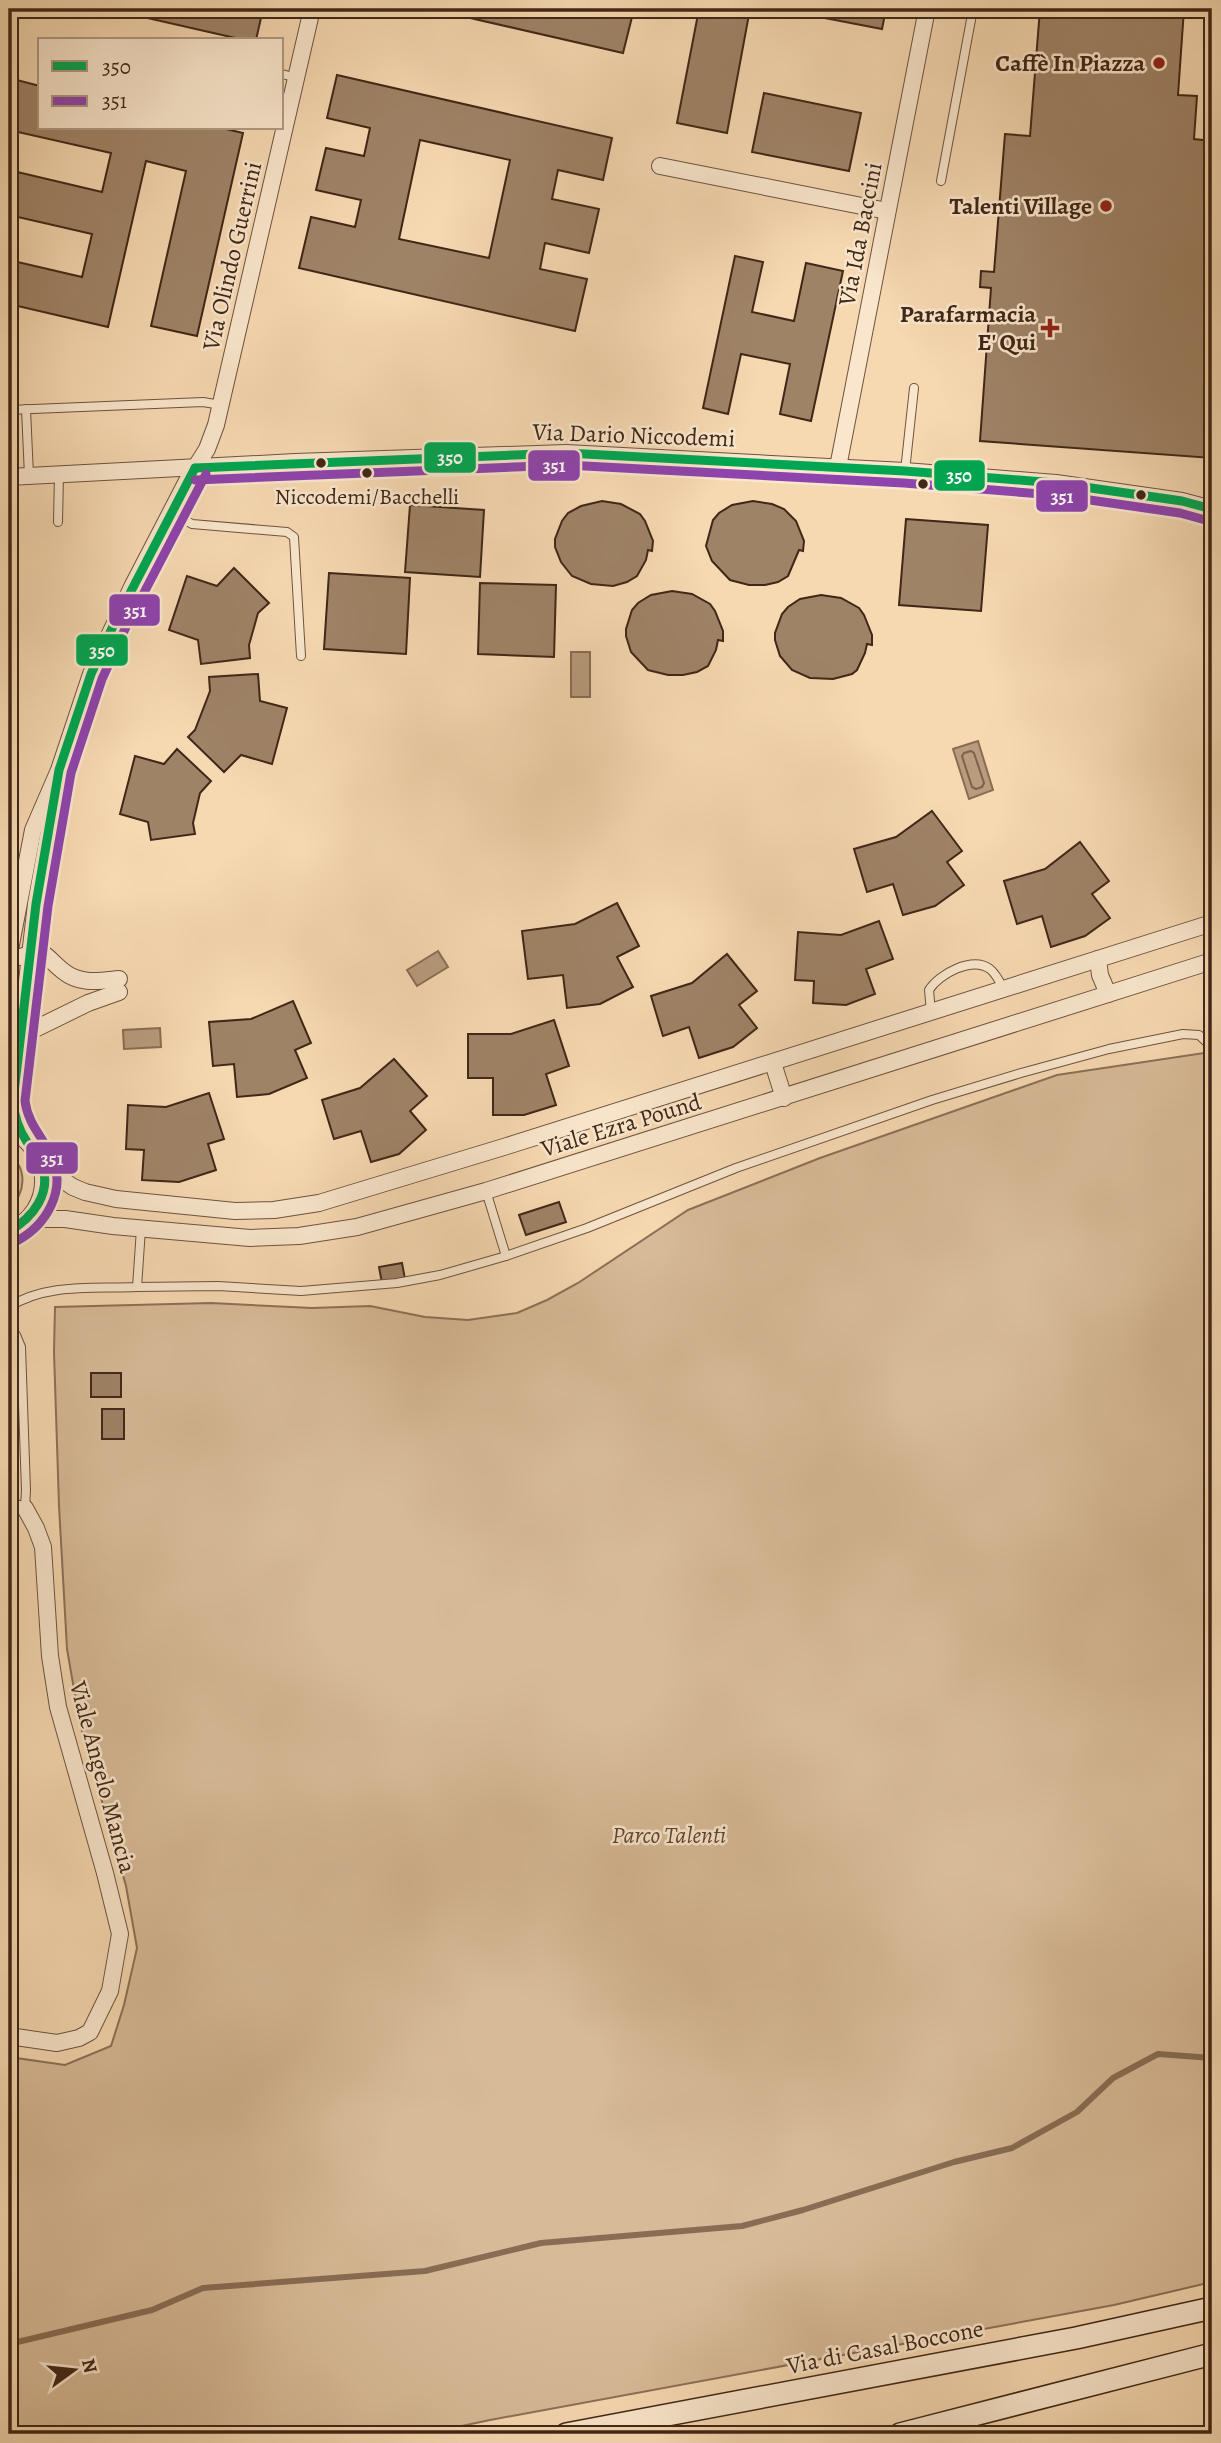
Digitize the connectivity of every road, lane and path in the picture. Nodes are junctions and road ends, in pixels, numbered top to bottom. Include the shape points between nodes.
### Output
1 (312, 9) edge
2 (927, 9) edge
3 (973, 9) edge
4 (289, 76) edge
5 (284, 100) edge
6 (278, 130) edge
7 (660, 166) dead end
8 (941, 181) dead end
9 (887, 211) junction
10 (914, 388) dead end
11 (221, 405) junction
12 (26, 409) junction
13 (9, 410) edge
14 (838, 467) junction
15 (195, 468) junction
16 (905, 471) junction
17 (59, 474) junction
18 (29, 476) junction
19 (9, 477) edge
20 (1212, 509) edge
21 (171, 512) junction
22 (58, 522) dead end
23 (301, 656) dead end
24 (59, 770) junction
25 (1212, 923) edge
26 (30, 954) junction
27 (9, 955) edge
28 (1098, 959) junction
29 (1212, 961) edge
30 (9, 962) edge
31 (1003, 988) junction
32 (1108, 995) junction
33 (931, 1012) junction
34 (15, 1021) edge
35 (1212, 1046) edge
36 (773, 1063) junction
37 (784, 1098) junction
38 (9, 1130) edge
39 (27, 1141) junction
40 (43, 1167) junction
41 (486, 1191) junction
42 (28, 1219) junction
43 (141, 1229) junction
44 (9, 1231) edge
45 (506, 1256) junction
46 (136, 1287) junction
47 (9, 1307) edge
48 (9, 1326) edge
49 (9, 1500) edge
50 (24, 1508) junction
51 (9, 2036) edge
52 (1212, 2308) edge
53 (1212, 2354) edge
54 (566, 2434) edge
55 (900, 2434) edge

1 - 4 street, Via Olindo Guerrini
2 - 9 street, Via Ida Baccini
3 - 8 lane
4 - 5 street, Via Olindo Guerrini
6 - 11 street, Via Olindo Guerrini
7 - 9 street
9 - 14 street, Via Ida Baccini
10 - 16 lane
11 - 12 lane
11 - 15 street, Via Olindo Guerrini via 211,440
12 - 13 lane
12 - 18 lane
14 - 15 street, Via Dario Niccodemi via 566,453
14 - 16 street, Via Dario Niccodemi
15 - 17 street, Via Dario Niccodemi
15 - 21 street, Via Olindo Guerrini
16 - 20 street, Via Dario Niccodemi via 1056,483
17 - 18 street, Via Dario Niccodemi
17 - 22 lane
18 - 19 street, Via Dario Niccodemi
21 - 23 lane via 192,524 287,532 294,537
21 - 24 street, Via Olindo Guerrini via 91,674
24 - 26 street
24 - 27 street via 33,830
25 - 28 street, Viale Ezra Pound
26 - 30 street
26 - 34 street
26 - 34 street via 43,953 80,980 119,985 41,1027 32,1029
28 - 31 street, Viale Ezra Pound
28 - 32 street
29 - 32 street, Viale Ezra Pound
31 - 33 street, Viale Ezra Pound
31 - 33 lane via 986,967 968,966 946,973 929,990
32 - 37 street, Viale Ezra Pound
33 - 36 street, Viale Ezra Pound
34 - 39 street via 13,1101
35 - 45 lane via 1199,1035 1183,1034 1021,1073 737,1168
36 - 37 street
36 - 40 street, Viale Ezra Pound via 340,1198 297,1207 235,1211 116,1199 73,1187
37 - 41 street, Viale Ezra Pound
38 - 39 street
39 - 40 street
40 - 42 street via 41,1197
41 - 43 street, Viale Ezra Pound via 382,1221 299,1236 250,1238
41 - 45 lane
42 - 43 street, Viale Ezra Pound
42 - 44 street
43 - 46 lane
45 - 46 lane via 440,1275 350,1288
46 - 47 lane via 49,1290
48 - 50 lane, Viale Angelo Mancia via 21,1347
49 - 50 lane
50 - 51 street, Viale Angelo Mancia via 43,1547 58,1707 120,1934 110,1991 90,2032 57,2043
52 - 54 street, Via di Casal Boccone
53 - 55 street

